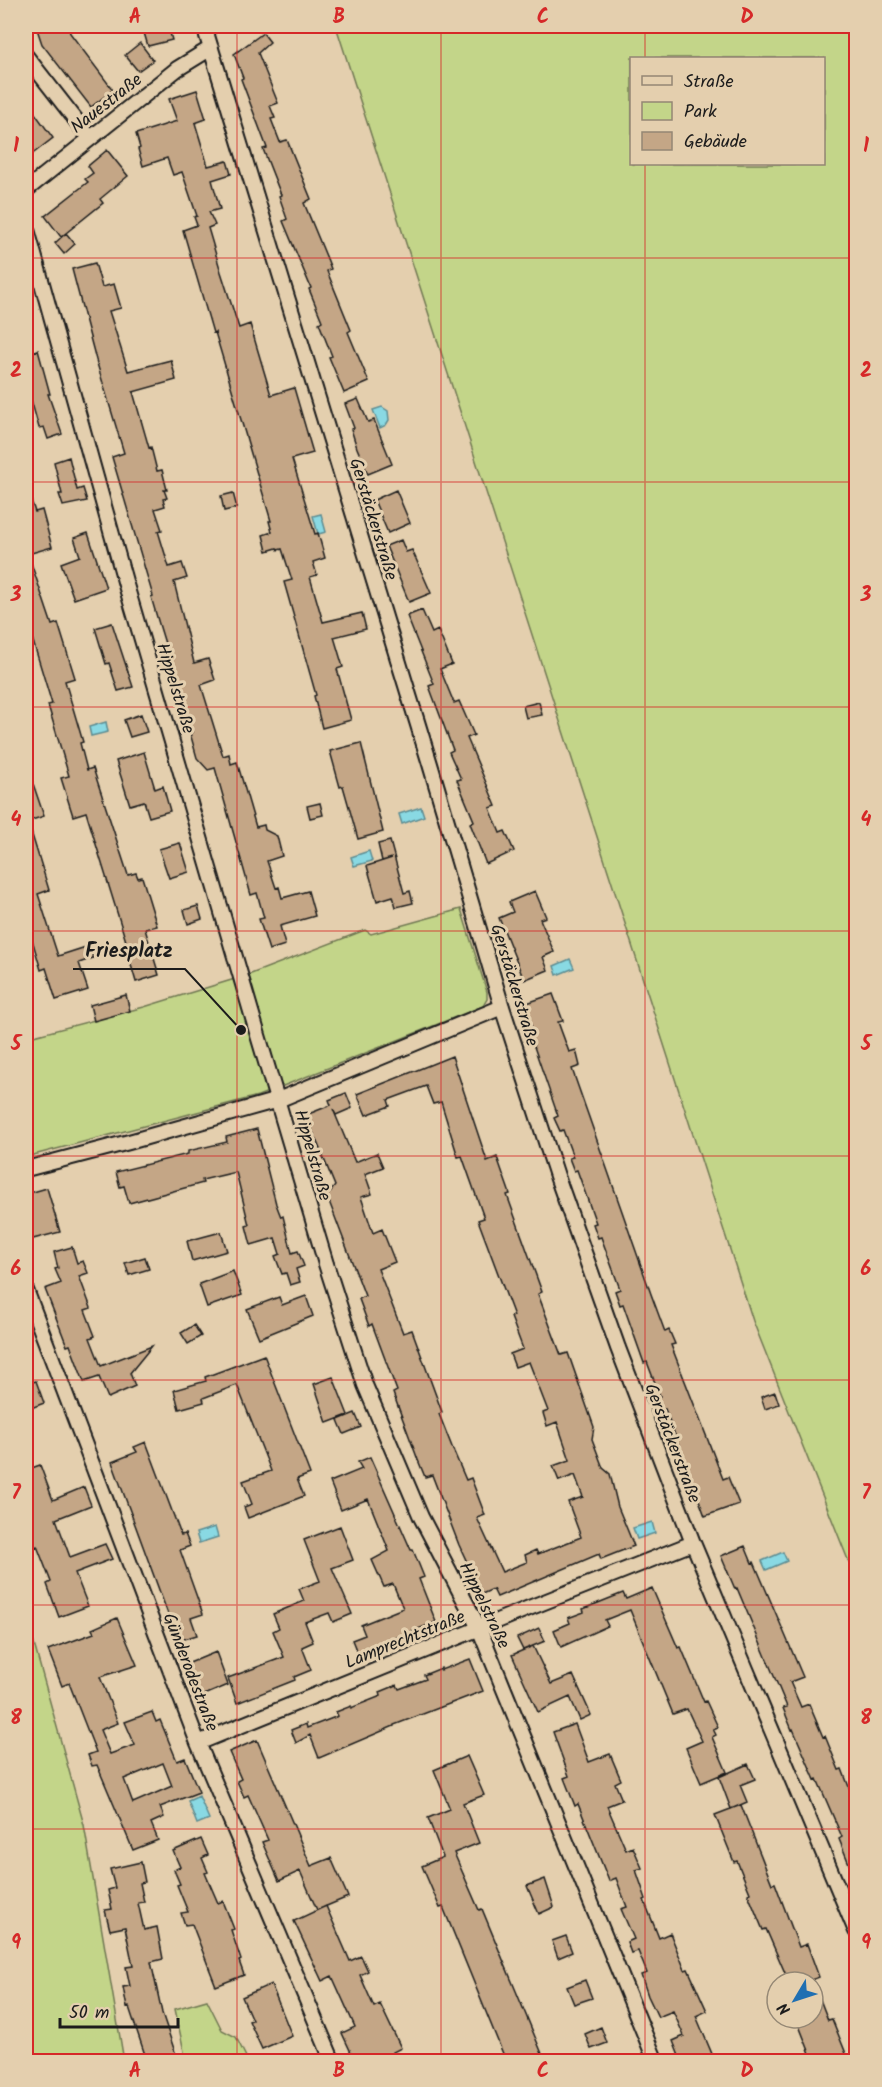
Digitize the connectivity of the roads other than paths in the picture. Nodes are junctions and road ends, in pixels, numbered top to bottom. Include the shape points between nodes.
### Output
1 (204, 26) edge
2 (211, 48) junction
3 (26, 56) edge
4 (90, 138) junction
5 (26, 190) edge
6 (26, 226) edge
7 (502, 1007) junction
8 (278, 1100) junction
9 (26, 1169) edge
10 (26, 1290) edge
11 (693, 1544) junction
12 (479, 1628) junction
13 (198, 1743) junction
14 (856, 1931) edge
15 (333, 2061) edge
16 (656, 2061) edge

1 - 2 street, Gerstäckerstraße
2 - 4 street, Nauestraße via 177,69
2 - 7 street, Gerstäckerstraße
3 - 4 street
4 - 5 street, Nauestraße
6 - 8 street, Hippelstraße via 126,585
7 - 8 street
7 - 11 street, Gerstäckerstraße via 618,1348
8 - 9 street
8 - 12 street, Hippelstraße via 365,1385 421,1516
10 - 13 street, Günderodestraße
11 - 12 street, Lamprechtstraße
11 - 14 street, Gerstäckerstraße
12 - 13 street, Lamprechtstraße
12 - 16 street, Hippelstraße
13 - 15 street, Günderodestraße

